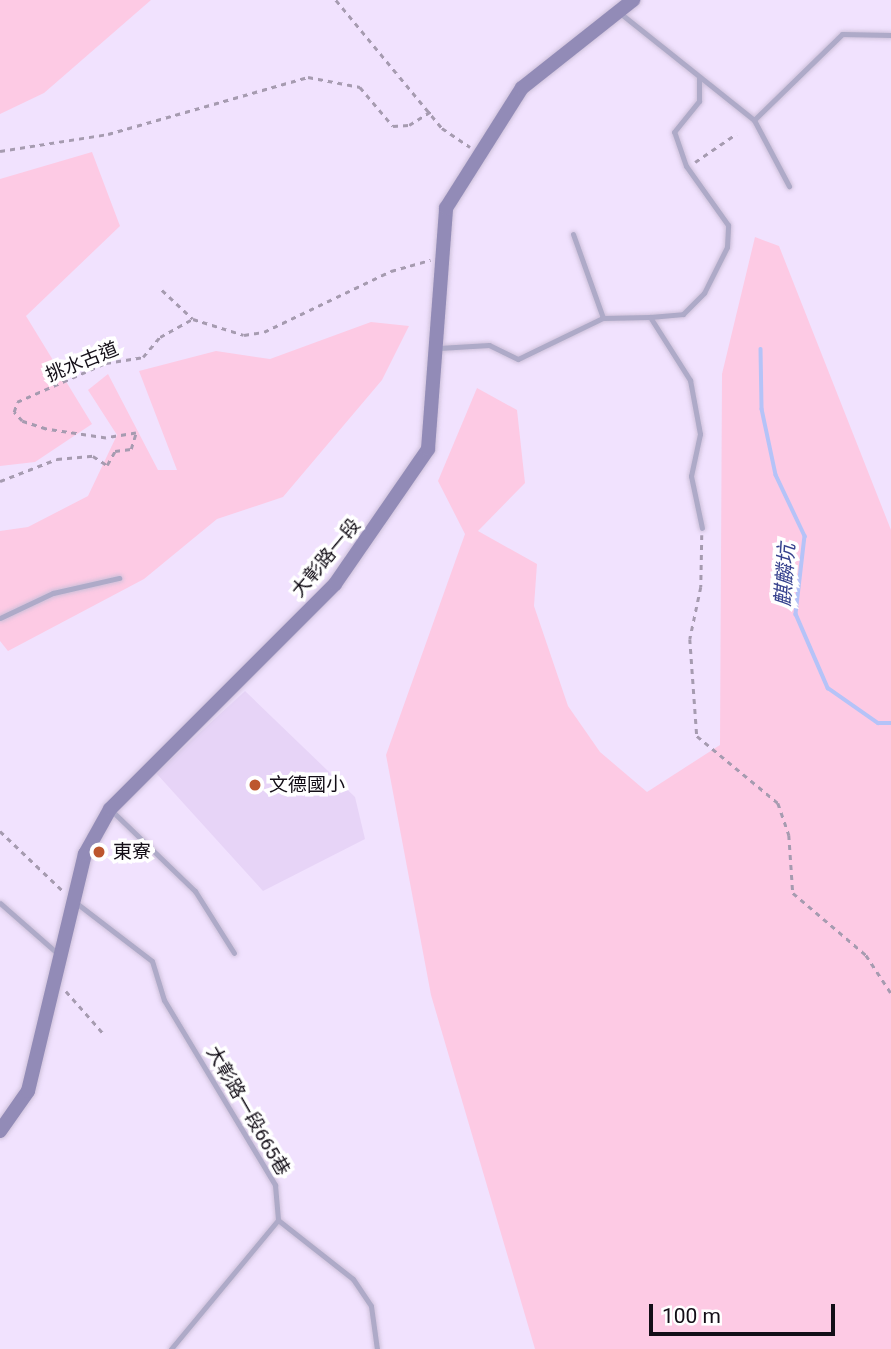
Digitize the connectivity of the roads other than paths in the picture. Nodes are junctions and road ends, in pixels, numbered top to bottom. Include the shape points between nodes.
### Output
1 (633, 0) edge
2 (621, 13) junction
3 (891, 36) edge
4 (699, 77) junction
5 (754, 120) junction
6 (789, 186) dead end
7 (573, 234) dead end
8 (650, 317) junction
9 (603, 318) junction
10 (439, 348) junction
11 (702, 528) road end
12 (119, 578) dead end
13 (0, 618) edge
14 (110, 809) junction
15 (73, 900) junction
16 (0, 903) edge
17 (233, 953) dead end
18 (60, 955) junction
19 (0, 1131) edge
20 (278, 1220) junction
21 (171, 1349) edge
22 (377, 1349) edge

1 - 2 main road, 大彰路一段
2 - 4 lane
2 - 10 main road, 大彰路一段 via 522,88 446,208 437,259
3 - 5 lane via 842,34
4 - 5 lane
4 - 8 lane via 699,101 674,132 686,166 728,225 727,247 704,293 683,314
5 - 6 lane
7 - 9 lane
8 - 9 lane
8 - 11 lane via 690,380 700,434 691,477
9 - 10 lane via 518,359 489,345
10 - 14 main road, 大彰路一段 via 433,429 405,490 335,584
12 - 13 lane via 53,593
14 - 15 main road, 大彰路一段 via 85,854
14 - 17 lane via 195,891
15 - 18 main road, 大彰路一段
15 - 20 lane, 大彰路一段665巷 via 152,961 164,1000 275,1185
16 - 18 lane
18 - 19 main road, 大彰路一段 via 29,1091
20 - 21 lane
20 - 22 lane via 353,1279 371,1307

